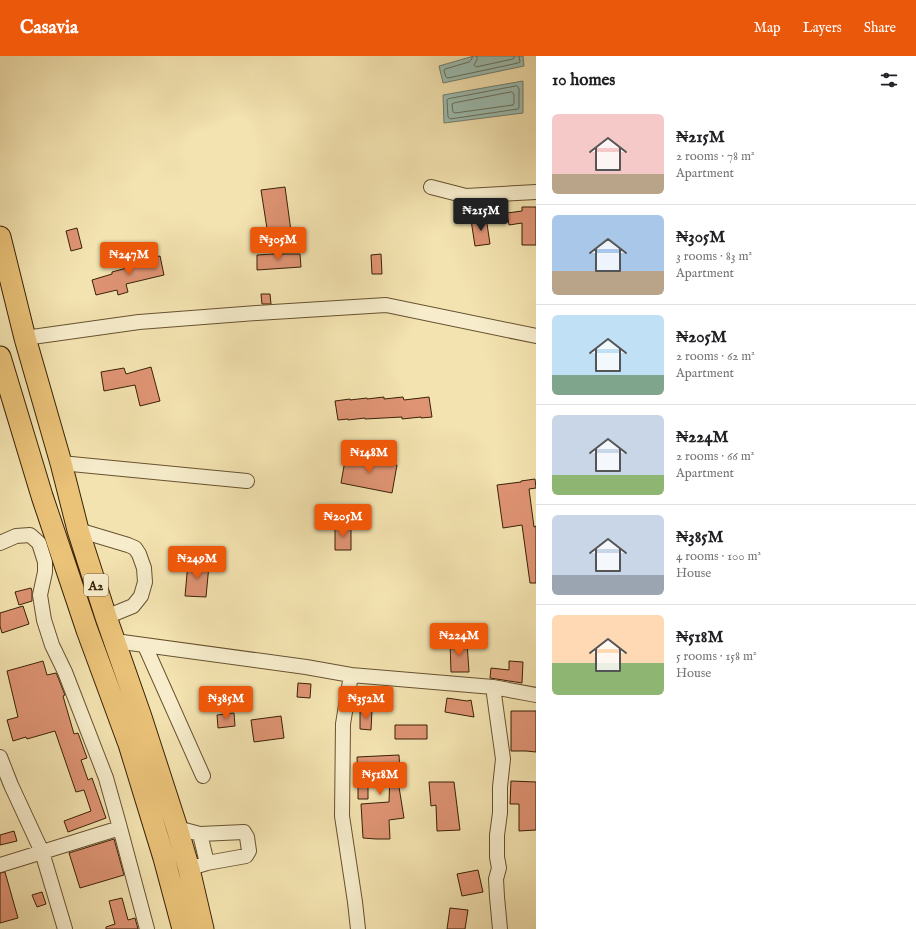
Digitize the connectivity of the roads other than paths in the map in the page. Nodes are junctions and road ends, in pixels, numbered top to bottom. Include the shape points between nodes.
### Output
1 (431, 187) dead end
2 (536, 192) edge
3 (0, 237) edge
4 (536, 336) edge
5 (25, 338) junction
6 (0, 357) edge
7 (61, 464) junction
8 (247, 481) dead end
9 (78, 530) junction
10 (0, 543) edge
11 (106, 617) junction
12 (115, 641) junction
13 (145, 646) junction
14 (351, 676) junction
15 (493, 687) junction
16 (536, 695) edge
17 (0, 757) edge
18 (203, 776) dead end
19 (120, 828) junction
20 (177, 828) junction
21 (200, 834) junction
22 (42, 852) junction
23 (0, 865) edge
24 (198, 866) junction
25 (65, 929) edge
26 (147, 929) edge
27 (183, 929) edge
28 (203, 929) edge
29 (358, 929) edge
30 (500, 929) edge

1 - 2 street via 466,196
3 - 5 highway, A2
4 - 5 street via 386,305 139,322
5 - 7 highway, A2
6 - 27 highway, A2 via 42,496 129,744
7 - 8 street
7 - 9 highway, A2
9 - 11 highway, A2
9 - 11 street via 135,548 144,568 142,596 133,606
10 - 19 street via 16,536 30,535 39,543 45,562 40,595 44,620 106,778
11 - 12 highway, A2
12 - 13 street
12 - 20 highway, A2
13 - 14 street via 306,667
13 - 18 street
14 - 15 street
14 - 29 street via 343,724 342,816
15 - 16 street
15 - 30 street via 503,759 497,835 499,868 496,879
17 - 22 street
19 - 22 street
19 - 26 street
20 - 21 street
20 - 24 highway, A2
21 - 24 street
21 - 24 street via 244,832 249,851 246,856
22 - 23 street
22 - 25 street
24 - 28 highway, A2

